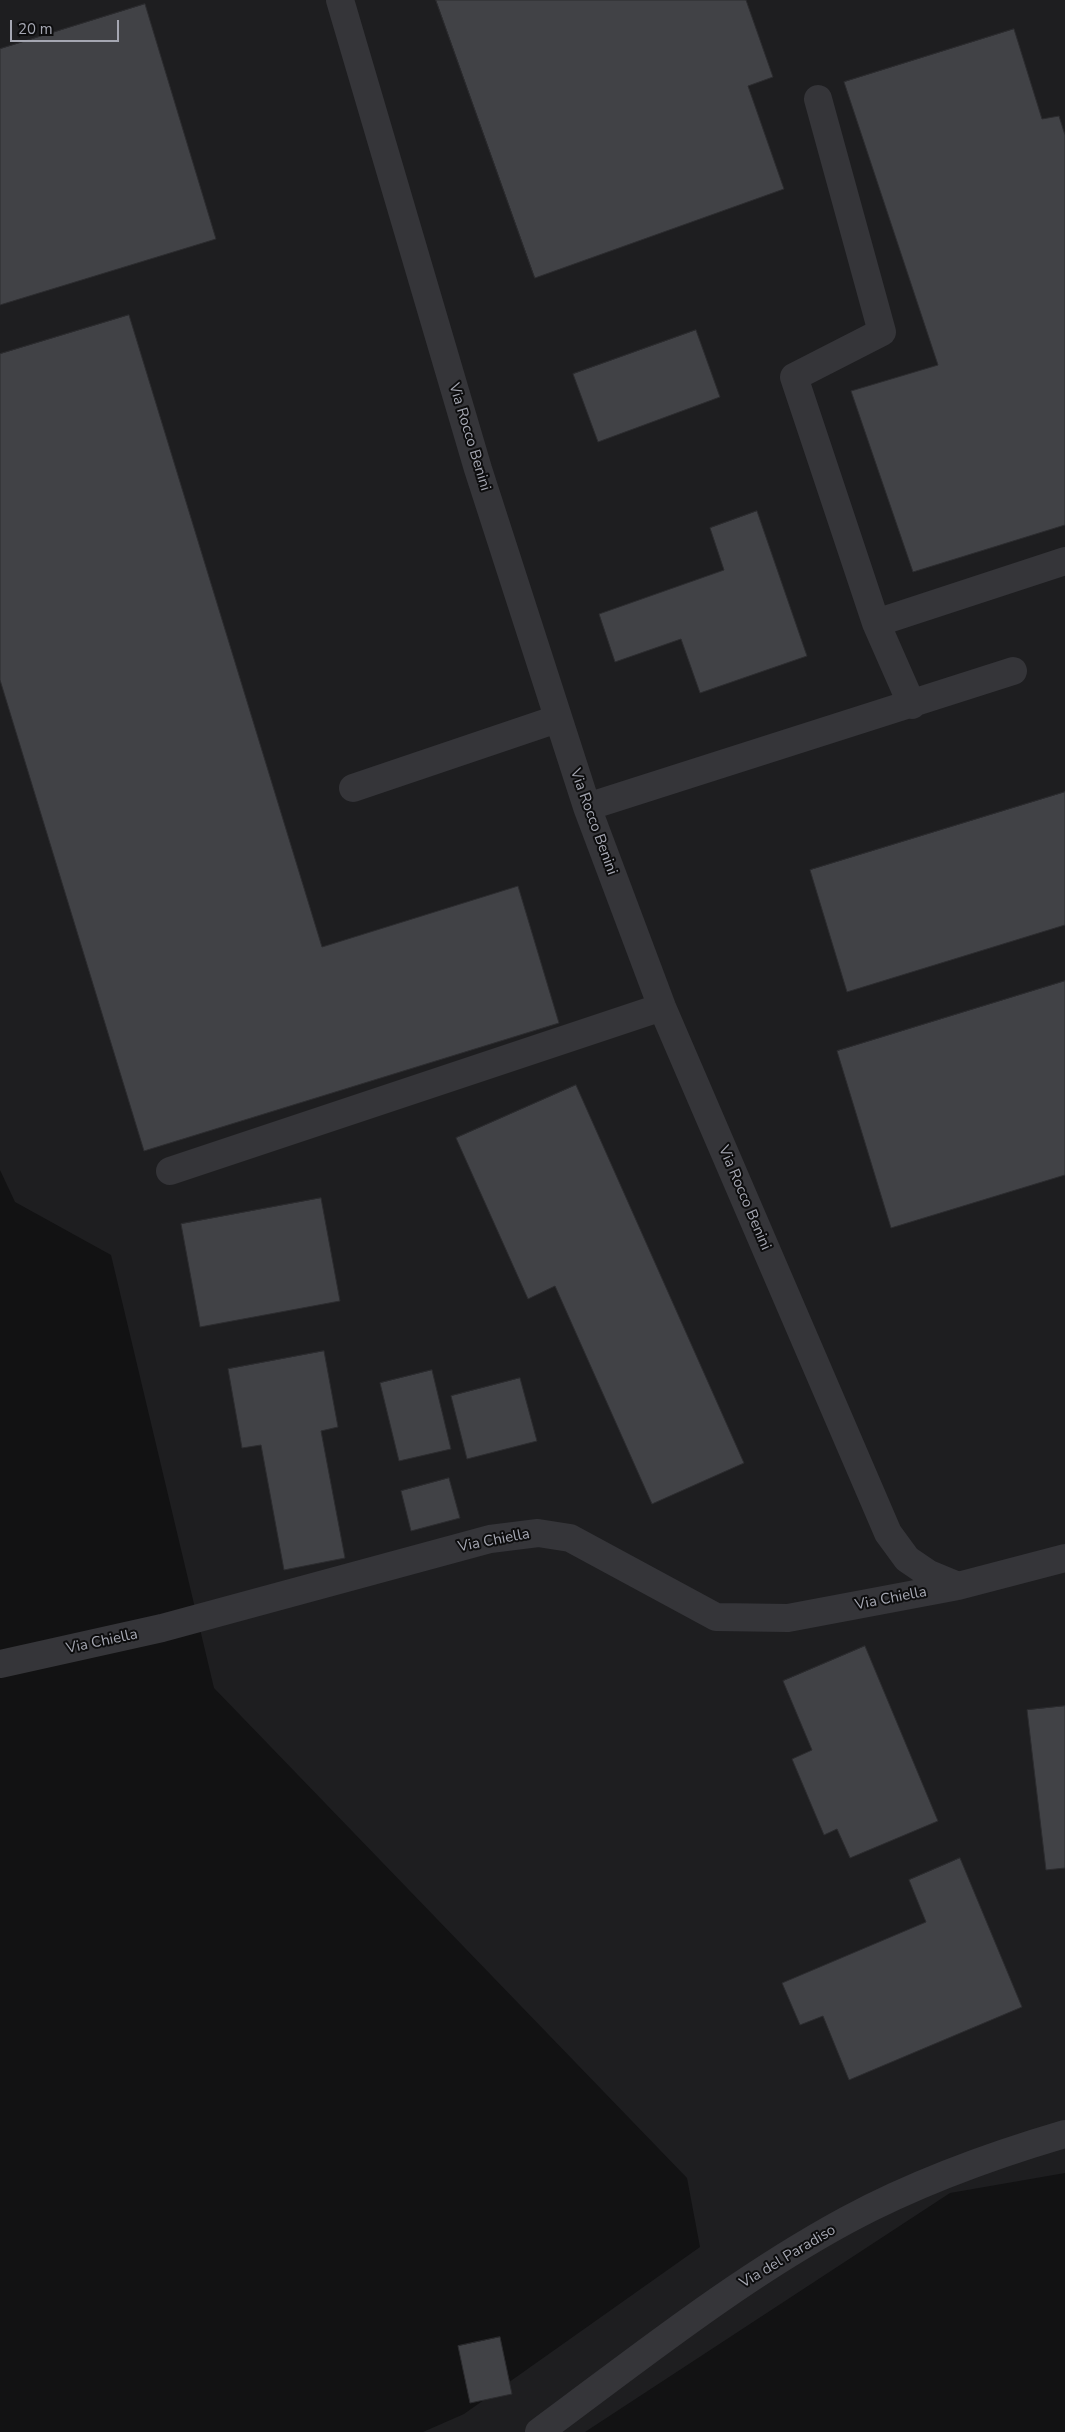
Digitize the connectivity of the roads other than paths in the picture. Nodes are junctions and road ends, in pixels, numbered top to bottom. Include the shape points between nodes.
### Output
1 (340, 0) edge
2 (818, 99) dead end
3 (1065, 561) edge
4 (876, 623) junction
5 (1013, 671) dead end
6 (912, 704) junction
7 (557, 719) junction
8 (353, 788) dead end
9 (587, 807) junction
10 (662, 1007) junction
11 (170, 1171) dead end
12 (1065, 1558) edge
13 (958, 1586) junction
14 (0, 1664) edge
15 (1065, 2134) edge
16 (539, 2432) edge

1 - 7 street, Via Rocco Benini via 478,469
2 - 4 street via 882,332 794,377
3 - 4 street
4 - 6 street
5 - 6 street
6 - 9 street
7 - 8 street
7 - 9 street, Via Rocco Benini
9 - 10 street, Via Rocco Benini
10 - 11 street
10 - 13 street, Via Rocco Benini via 888,1533 907,1559 929,1574
12 - 13 street, Via Chiella
13 - 14 street, Via Chiella via 788,1618 716,1617 570,1538 538,1533 490,1540 162,1628
15 - 16 street, Via del Paradiso via 928,2181 847,2220 745,2281

